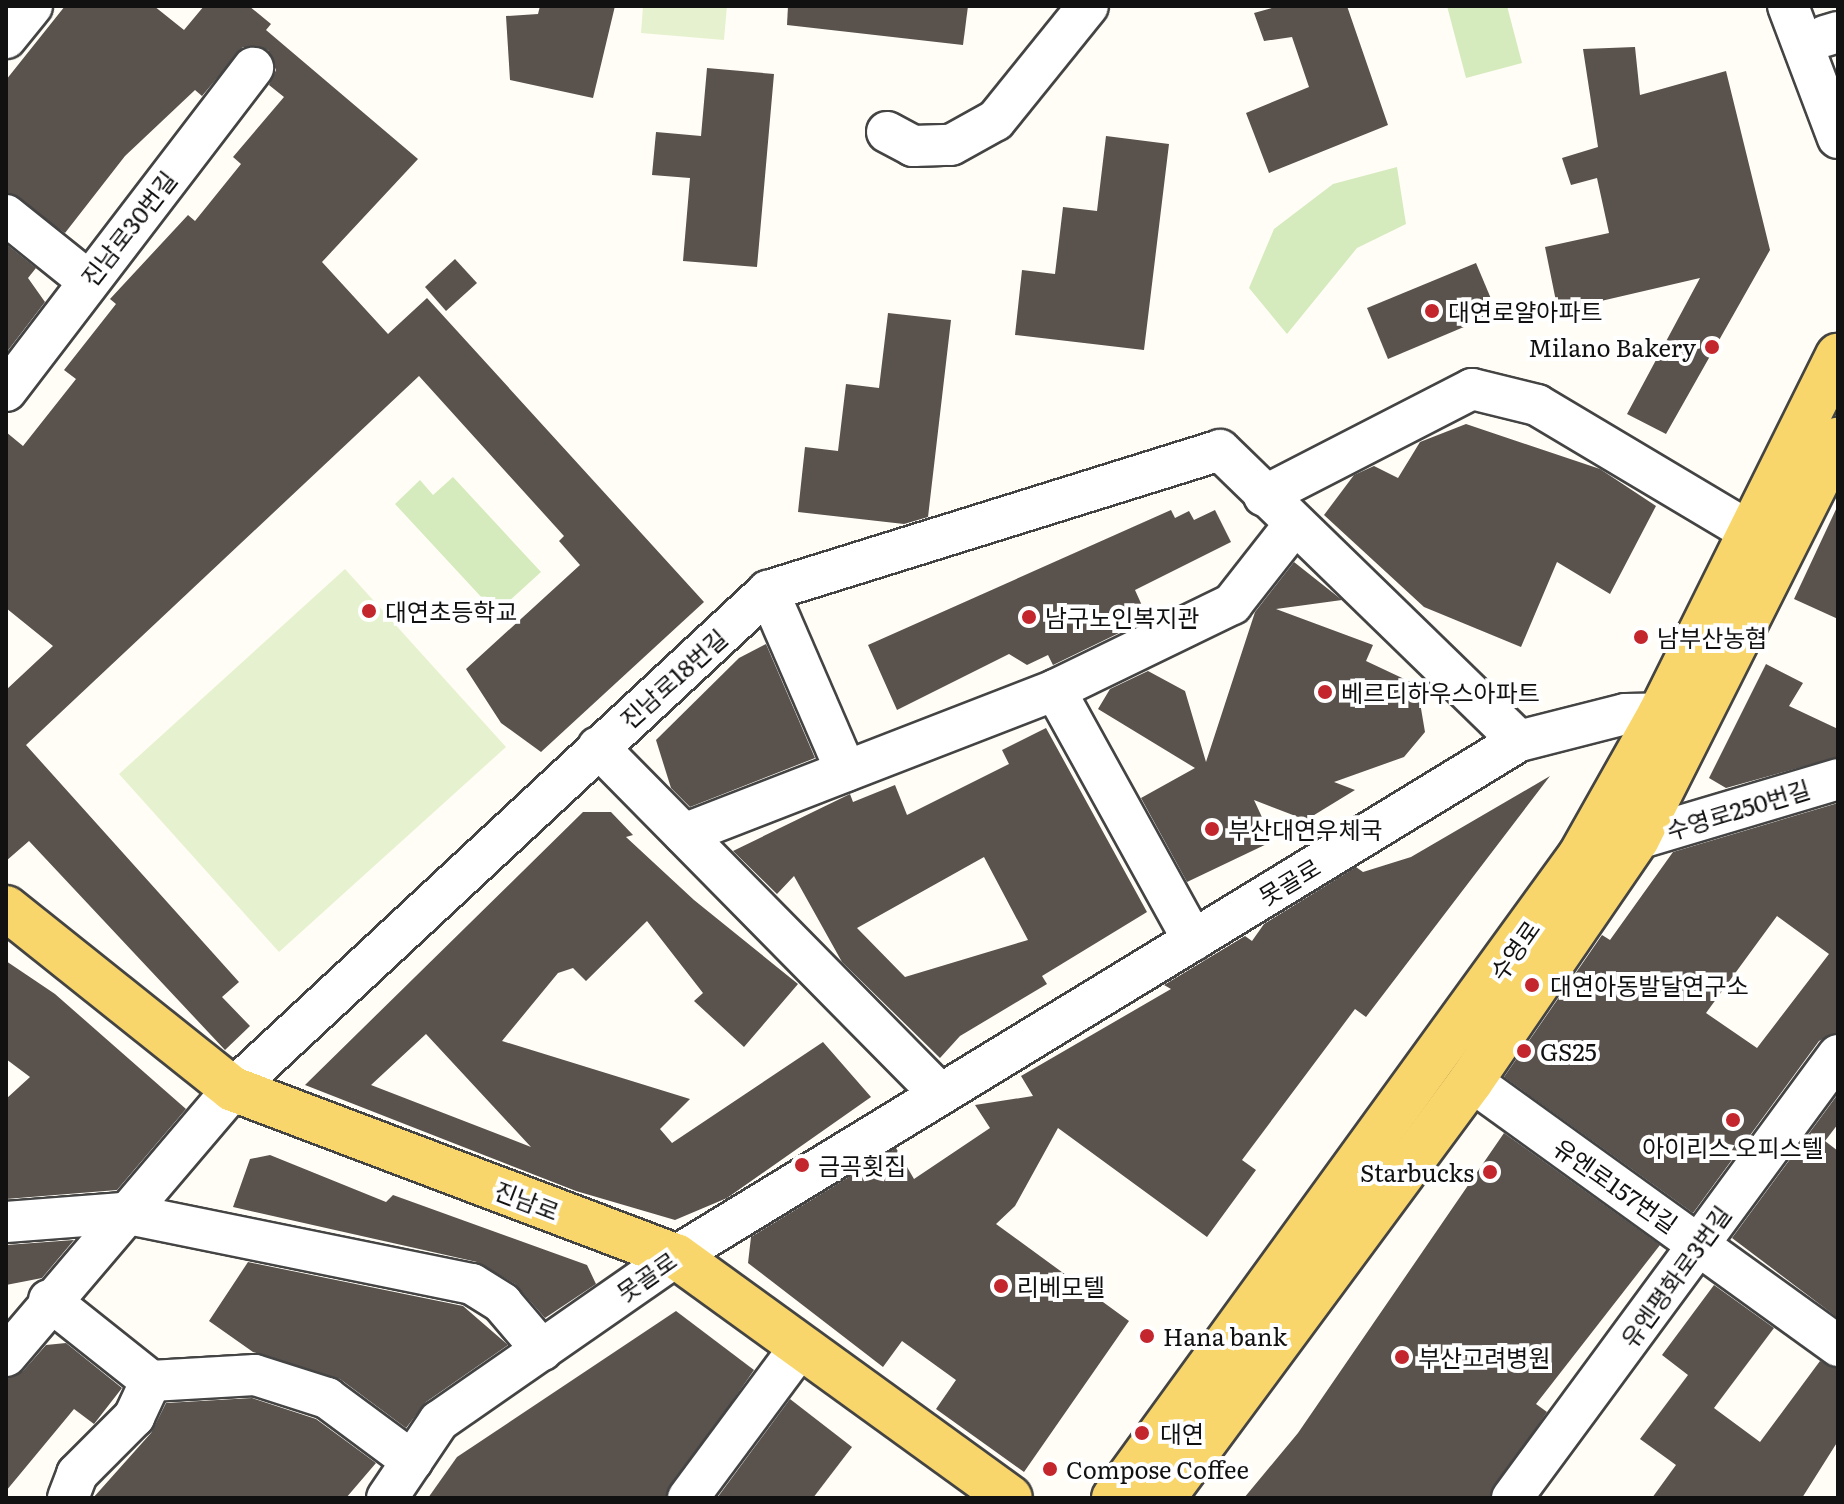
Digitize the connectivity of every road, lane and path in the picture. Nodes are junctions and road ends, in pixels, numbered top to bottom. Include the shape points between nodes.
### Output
1 (32, 6) edge
2 (1088, 6) edge
3 (1789, 6) edge
4 (6, 38) edge
5 (1834, 38) edge
6 (253, 68) dead end
7 (887, 132) dead end
8 (1838, 138) edge
9 (6, 215) edge
10 (87, 280) junction
11 (1838, 356) edge
12 (6, 391) edge
13 (1838, 440) edge
14 (1264, 496) junction
15 (1294, 525) junction
16 (1750, 532) junction
17 (768, 591) junction
18 (1055, 690) junction
19 (1703, 713) junction
20 (1660, 714) junction
21 (1519, 741) junction
22 (598, 747) junction
23 (846, 771) junction
24 (1838, 779) edge
25 (684, 834) junction
26 (1637, 839) junction
27 (6, 908) edge
28 (1193, 940) junction
29 (1838, 1055) edge
30 (1471, 1081) junction
31 (233, 1089) junction
32 (940, 1094) junction
33 (123, 1213) junction
34 (6, 1222) edge
35 (1699, 1244) junction
36 (676, 1256) junction
37 (49, 1300) junction
38 (1838, 1346) edge
39 (800, 1347) junction
40 (542, 1350) junction
41 (6, 1356) edge
42 (151, 1381) junction
43 (412, 1461) junction
44 (68, 1498) edge
45 (387, 1498) edge
46 (688, 1498) edge
47 (1010, 1498) edge
48 (1114, 1498) edge
49 (1163, 1498) edge
50 (1512, 1498) edge

1 - 4 street
2 - 7 street via 996,120 951,145 913,146
3 - 5 street
3 - 8 street
6 - 10 street, 진남로30번길
9 - 10 street
10 - 12 street, 진남로30번길
11 - 16 main road, 수영로
13 - 19 main road, 수영로
14 - 15 street
14 - 16 street via 1472,389 1537,405
14 - 17 street, 진남로18번길 via 1220,450
15 - 18 street via 1232,604
15 - 21 street
16 - 20 main road, 수영로
17 - 22 street, 진남로18번길
17 - 23 street
18 - 23 street
18 - 28 street
19 - 20 street, 못골로
19 - 26 main road, 수영로
20 - 21 street, 못골로 via 1578,723
20 - 48 main road, 수영로 via 1580,856
21 - 28 street, 못골로
22 - 25 street
22 - 31 street, 진남로18번길
23 - 25 street
24 - 26 street, 수영로250번길
25 - 32 street
26 - 30 main road, 수영로
27 - 31 main road, 진남로
28 - 32 street, 못골로
29 - 35 street, 유엔평화로3번길
30 - 35 street, 유엔로157번길
30 - 49 main road, 수영로
31 - 33 street
31 - 36 main road, 진남로
32 - 36 street, 못골로
33 - 34 street
33 - 37 street
33 - 40 street via 472,1284 502,1303
35 - 38 street, 유엔로157번길
35 - 50 street, 유엔평화로3번길
36 - 39 main road, 진남로
36 - 40 street, 못골로
37 - 41 street
37 - 42 street
39 - 46 street
39 - 47 main road, 진남로
40 - 43 street, 못골로 via 439,1421
42 - 43 street via 255,1375 327,1398
42 - 44 street via 134,1417 77,1474
43 - 45 street, 못골로

